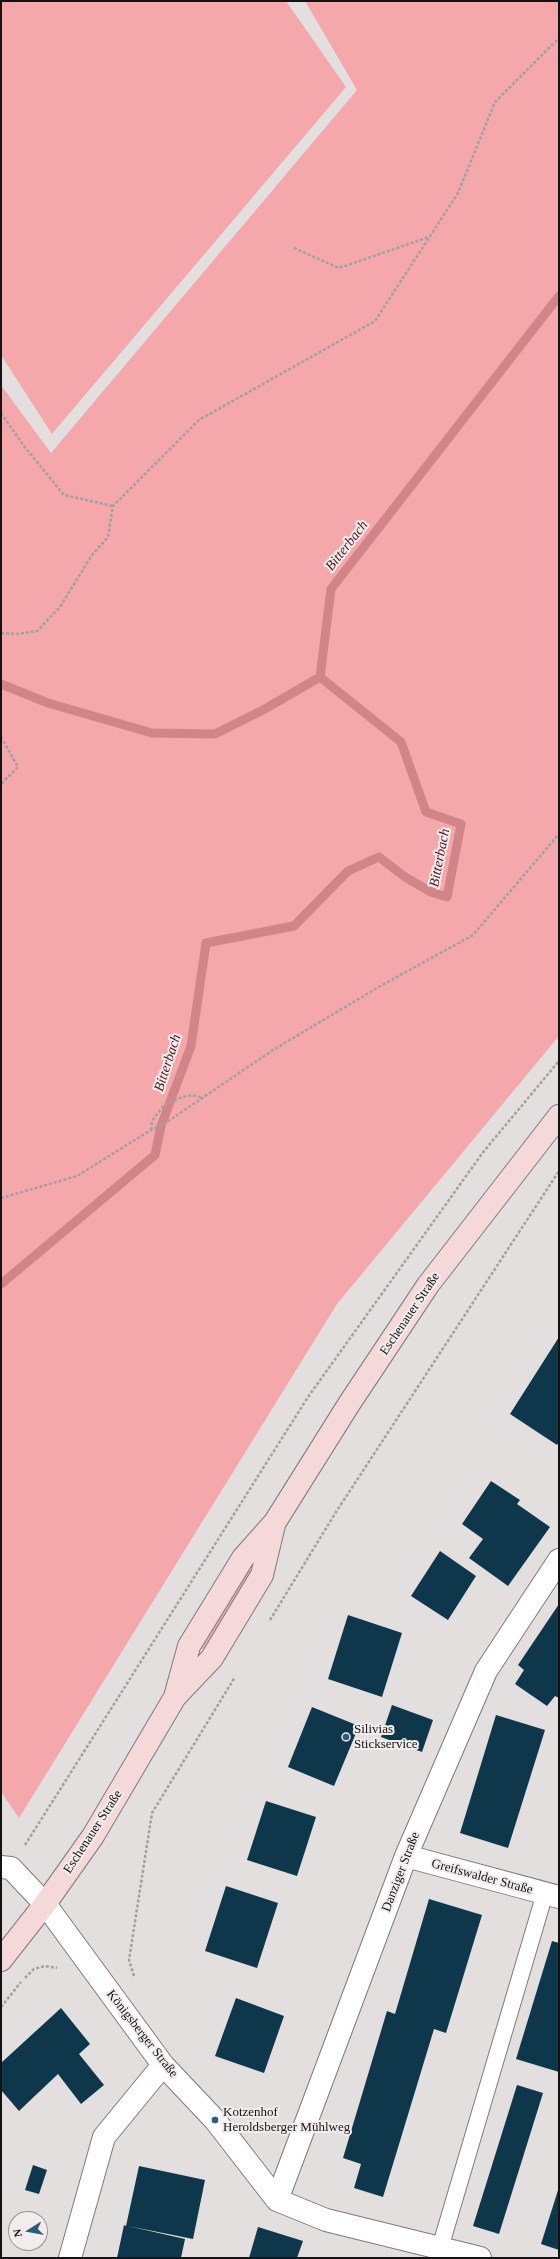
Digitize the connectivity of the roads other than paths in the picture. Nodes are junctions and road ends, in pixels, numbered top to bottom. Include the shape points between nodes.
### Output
1 (559, 1116) edge
2 (559, 1560) edge
3 (406, 1856) junction
4 (6, 1867) edge
5 (552, 1895) edge
6 (45, 1904) junction
7 (1, 1960) edge
8 (162, 2065) junction
9 (277, 2200) junction
10 (440, 2248) junction
11 (70, 2258) edge
12 (480, 2258) edge

1 - 6 main road, Eschenauer Straße via 428,1285 349,1404 275,1522 262,1575 212,1658 175,1697 93,1836
2 - 3 street, Danziger Straße via 486,1671
3 - 5 street, Greifswalder Straße
3 - 9 street, Danziger Straße
4 - 6 street, Königsberger Straße
5 - 10 lane
6 - 7 main road, Eschenauer Straße
6 - 8 street, Königsberger Straße
8 - 9 street, Königsberger Straße via 215,2120
8 - 11 street via 104,2137
9 - 10 street via 326,2220
10 - 12 street

